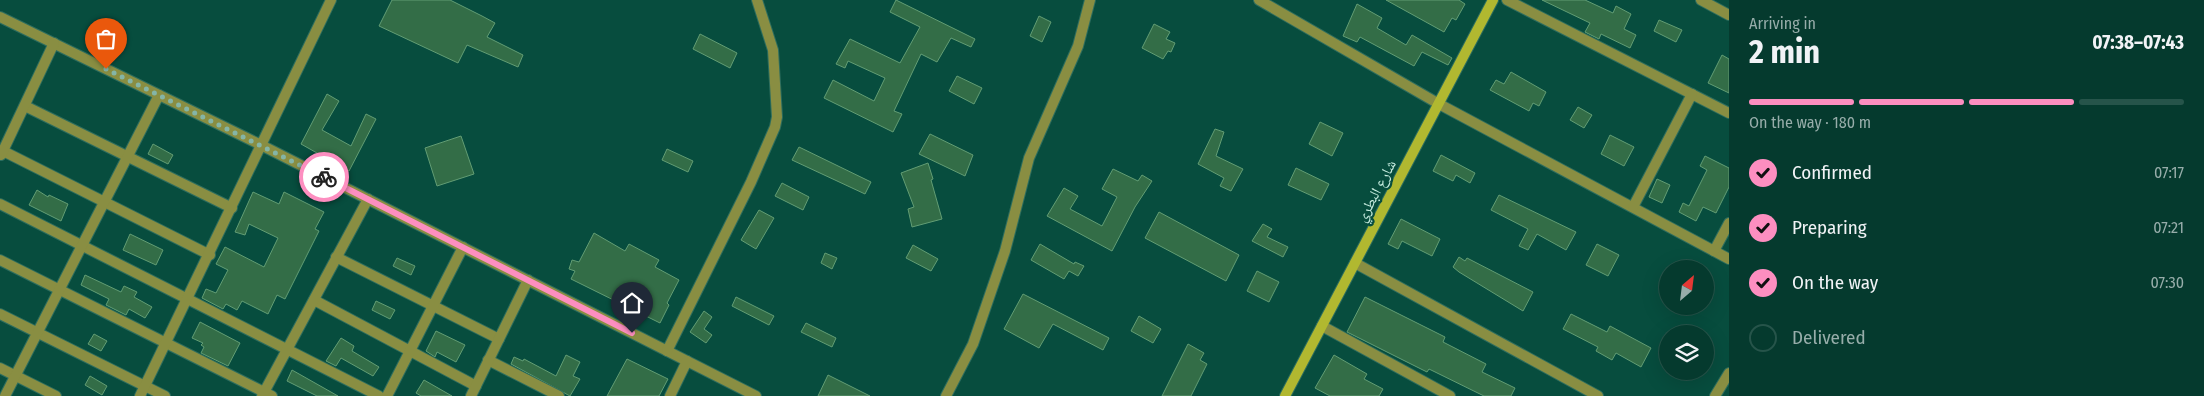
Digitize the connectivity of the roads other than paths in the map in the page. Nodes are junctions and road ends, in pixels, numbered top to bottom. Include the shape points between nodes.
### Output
1 (331, 0) edge
2 (757, 0) edge
3 (1090, 0) edge
4 (1259, 0) edge
5 (1493, 0) edge
6 (1507, 0) edge
7 (1701, 0) edge
8 (1729, 15) edge
9 (0, 17) edge
10 (54, 43) junction
11 (1692, 94) junction
12 (159, 95) junction
13 (1439, 104) junction
14 (25, 106) junction
15 (1729, 113) edge
16 (261, 145) junction
17 (1, 154) edge
18 (126, 156) junction
19 (368, 199) junction
20 (104, 200) junction
21 (0, 204) edge
22 (1632, 207) junction
23 (232, 208) junction
24 (1729, 223) edge
25 (82, 245) junction
26 (463, 248) junction
27 (1714, 251) junction
28 (210, 255) junction
29 (336, 257) junction
30 (1729, 258) edge
31 (0, 260) edge
32 (1354, 263) junction
33 (528, 280) junction
34 (59, 290) junction
35 (188, 299) junction
36 (314, 300) junction
37 (433, 305) junction
38 (0, 314) edge
39 (1322, 326) junction
40 (37, 332) junction
41 (499, 339) junction
42 (166, 343) junction
43 (287, 349) junction
44 (411, 350) junction
45 (667, 351) junction
46 (488, 360) junction
47 (687, 361) junction
48 (0, 368) edge
49 (1729, 372) edge
50 (16, 376) junction
51 (145, 386) junction
52 (476, 386) junction
53 (266, 395) edge
54 (5, 396) edge
55 (56, 396) edge
56 (140, 396) edge
57 (165, 396) edge
58 (379, 396) edge
59 (388, 396) edge
60 (471, 396) edge
61 (559, 396) edge
62 (670, 396) edge
63 (756, 396) edge
64 (946, 396) edge
65 (1285, 396) edge
66 (1450, 396) edge
67 (1596, 396) edge
68 (1715, 396) edge

1 - 16 street
2 - 45 street via 773,50 775,127
3 - 64 street via 1078,46 1029,158 1005,251 973,344
4 - 13 street
5 - 13 main road, شارع البطري
6 - 11 street
7 - 8 street
9 - 10 street
10 - 12 street
10 - 14 street
11 - 15 street
11 - 22 street
12 - 16 street
12 - 18 street
13 - 22 street
13 - 32 main road, شارع البطري
14 - 17 street
14 - 18 street
16 - 19 street
16 - 23 street
17 - 20 street
18 - 20 street
18 - 23 street
19 - 26 street
19 - 29 street
20 - 25 street
20 - 28 street
21 - 25 street
22 - 27 street
23 - 28 street
24 - 27 street
25 - 34 street
25 - 35 street
26 - 33 street
26 - 37 street
27 - 30 street
28 - 35 street
29 - 36 street
29 - 37 street
31 - 34 street
32 - 39 main road, شارع البطري
32 - 67 street
33 - 41 street
33 - 45 street
34 - 40 street
34 - 42 street
35 - 42 street
35 - 43 street
36 - 43 street
36 - 44 street
37 - 41 street
37 - 44 street
38 - 40 street
39 - 65 main road, شارع البطري
39 - 66 street
40 - 50 street
40 - 51 street
41 - 46 street
42 - 51 street
42 - 53 street
43 - 53 street
43 - 58 street
44 - 52 street
44 - 59 street
45 - 47 street
46 - 52 street
46 - 61 street
47 - 62 street
47 - 63 street
48 - 50 street
49 - 68 street
50 - 54 street
50 - 55 street
51 - 56 street
51 - 57 street
52 - 60 street

